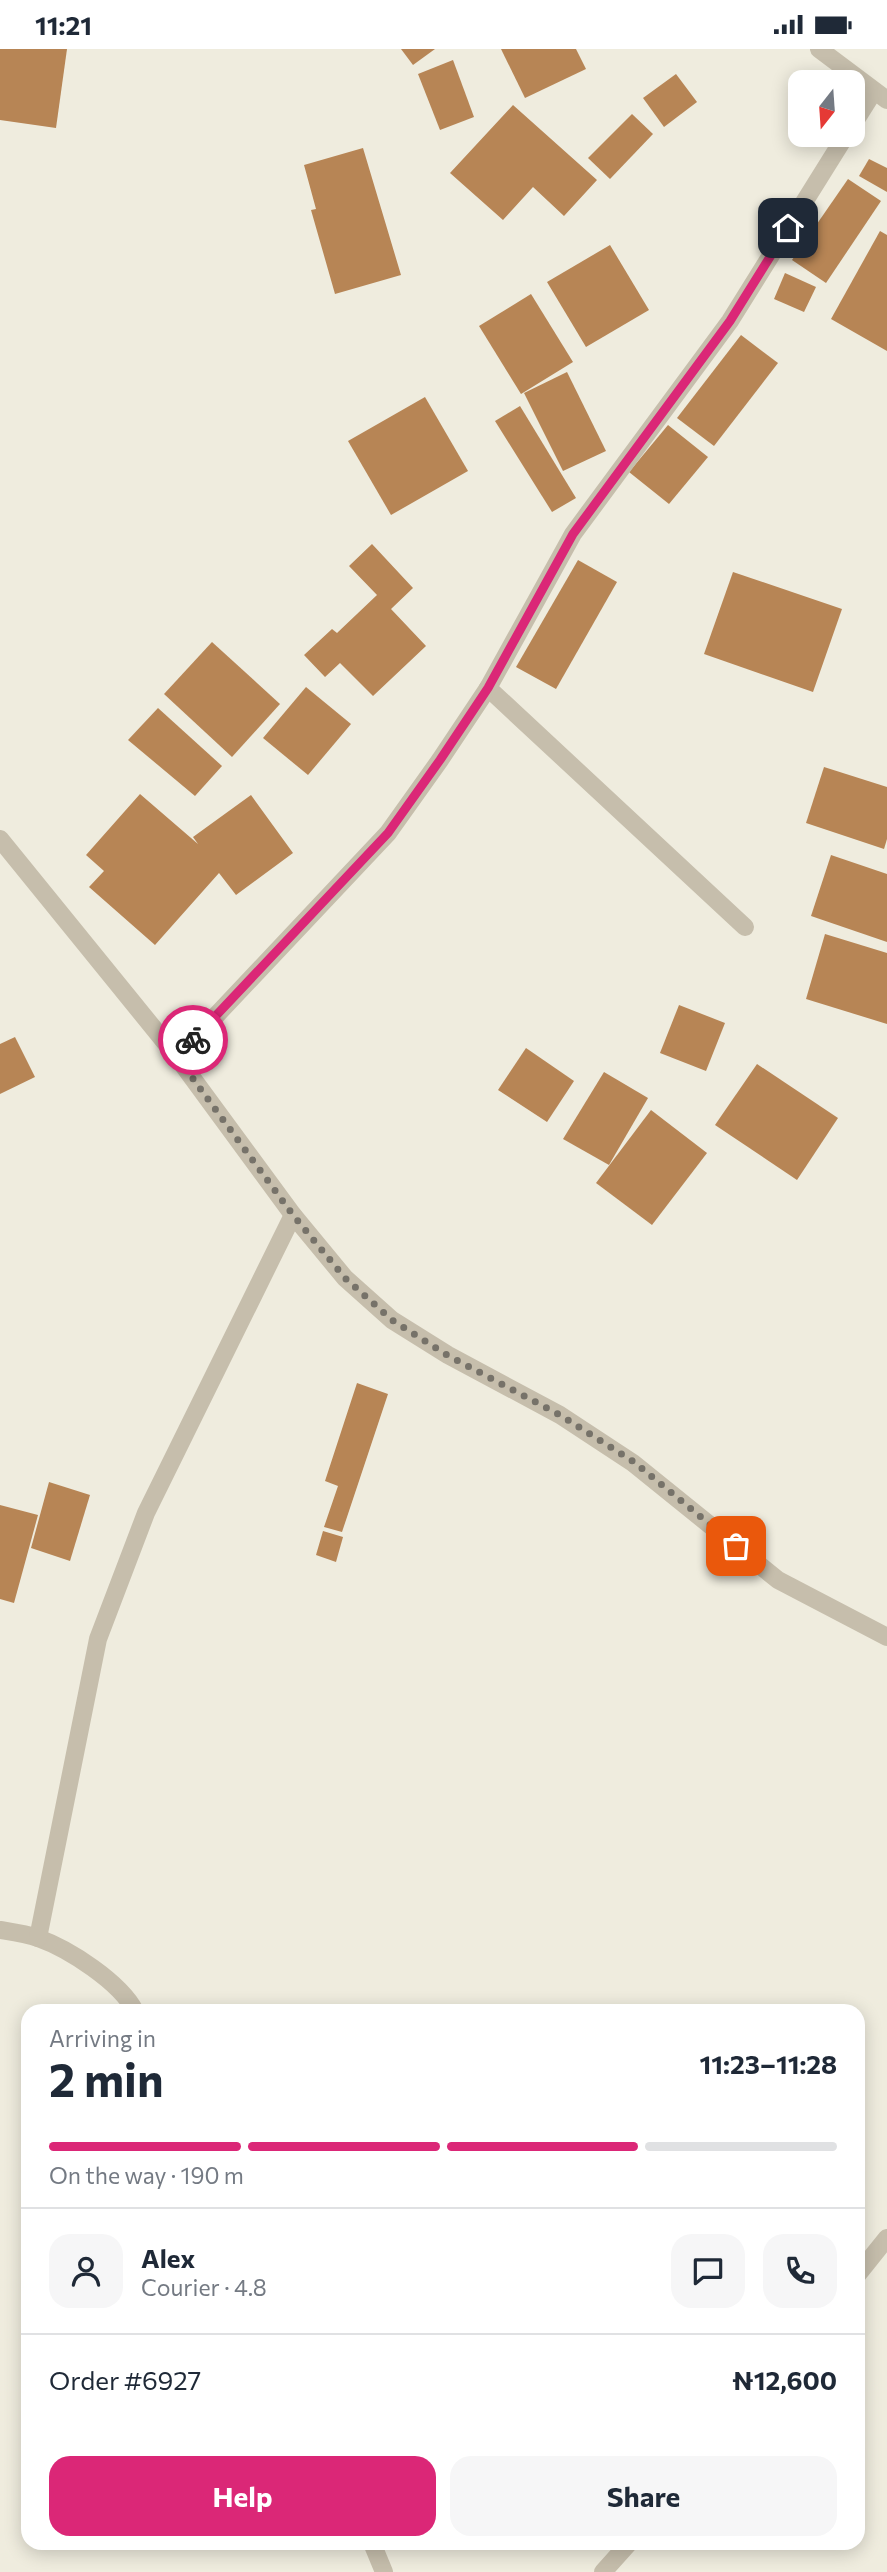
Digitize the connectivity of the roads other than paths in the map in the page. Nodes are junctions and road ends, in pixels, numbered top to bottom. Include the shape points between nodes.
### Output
1 (819, 49) edge
2 (880, 96) edge
3 (865, 112) edge
4 (839, 147) edge
5 (488, 688) junction
6 (0, 839) edge
7 (745, 927) dead end
8 (177, 1057) junction
9 (293, 1215) junction
10 (887, 1637) edge
11 (0, 1930) edge
12 (38, 1938) junction
13 (131, 2004) edge
14 (887, 2238) edge
15 (865, 2265) edge
16 (375, 2550) edge
17 (623, 2550) edge
18 (384, 2572) edge
19 (603, 2572) edge

1 - 2 street
2 - 3 street
4 - 5 street via 730,321 573,534
5 - 7 street
5 - 8 street via 388,833
6 - 8 street
8 - 9 street
9 - 10 street via 345,1278 392,1320 634,1462 778,1580
9 - 12 street via 146,1513 97,1639
11 - 12 street
12 - 13 street via 89,1964
14 - 15 street
16 - 18 street
17 - 19 street

